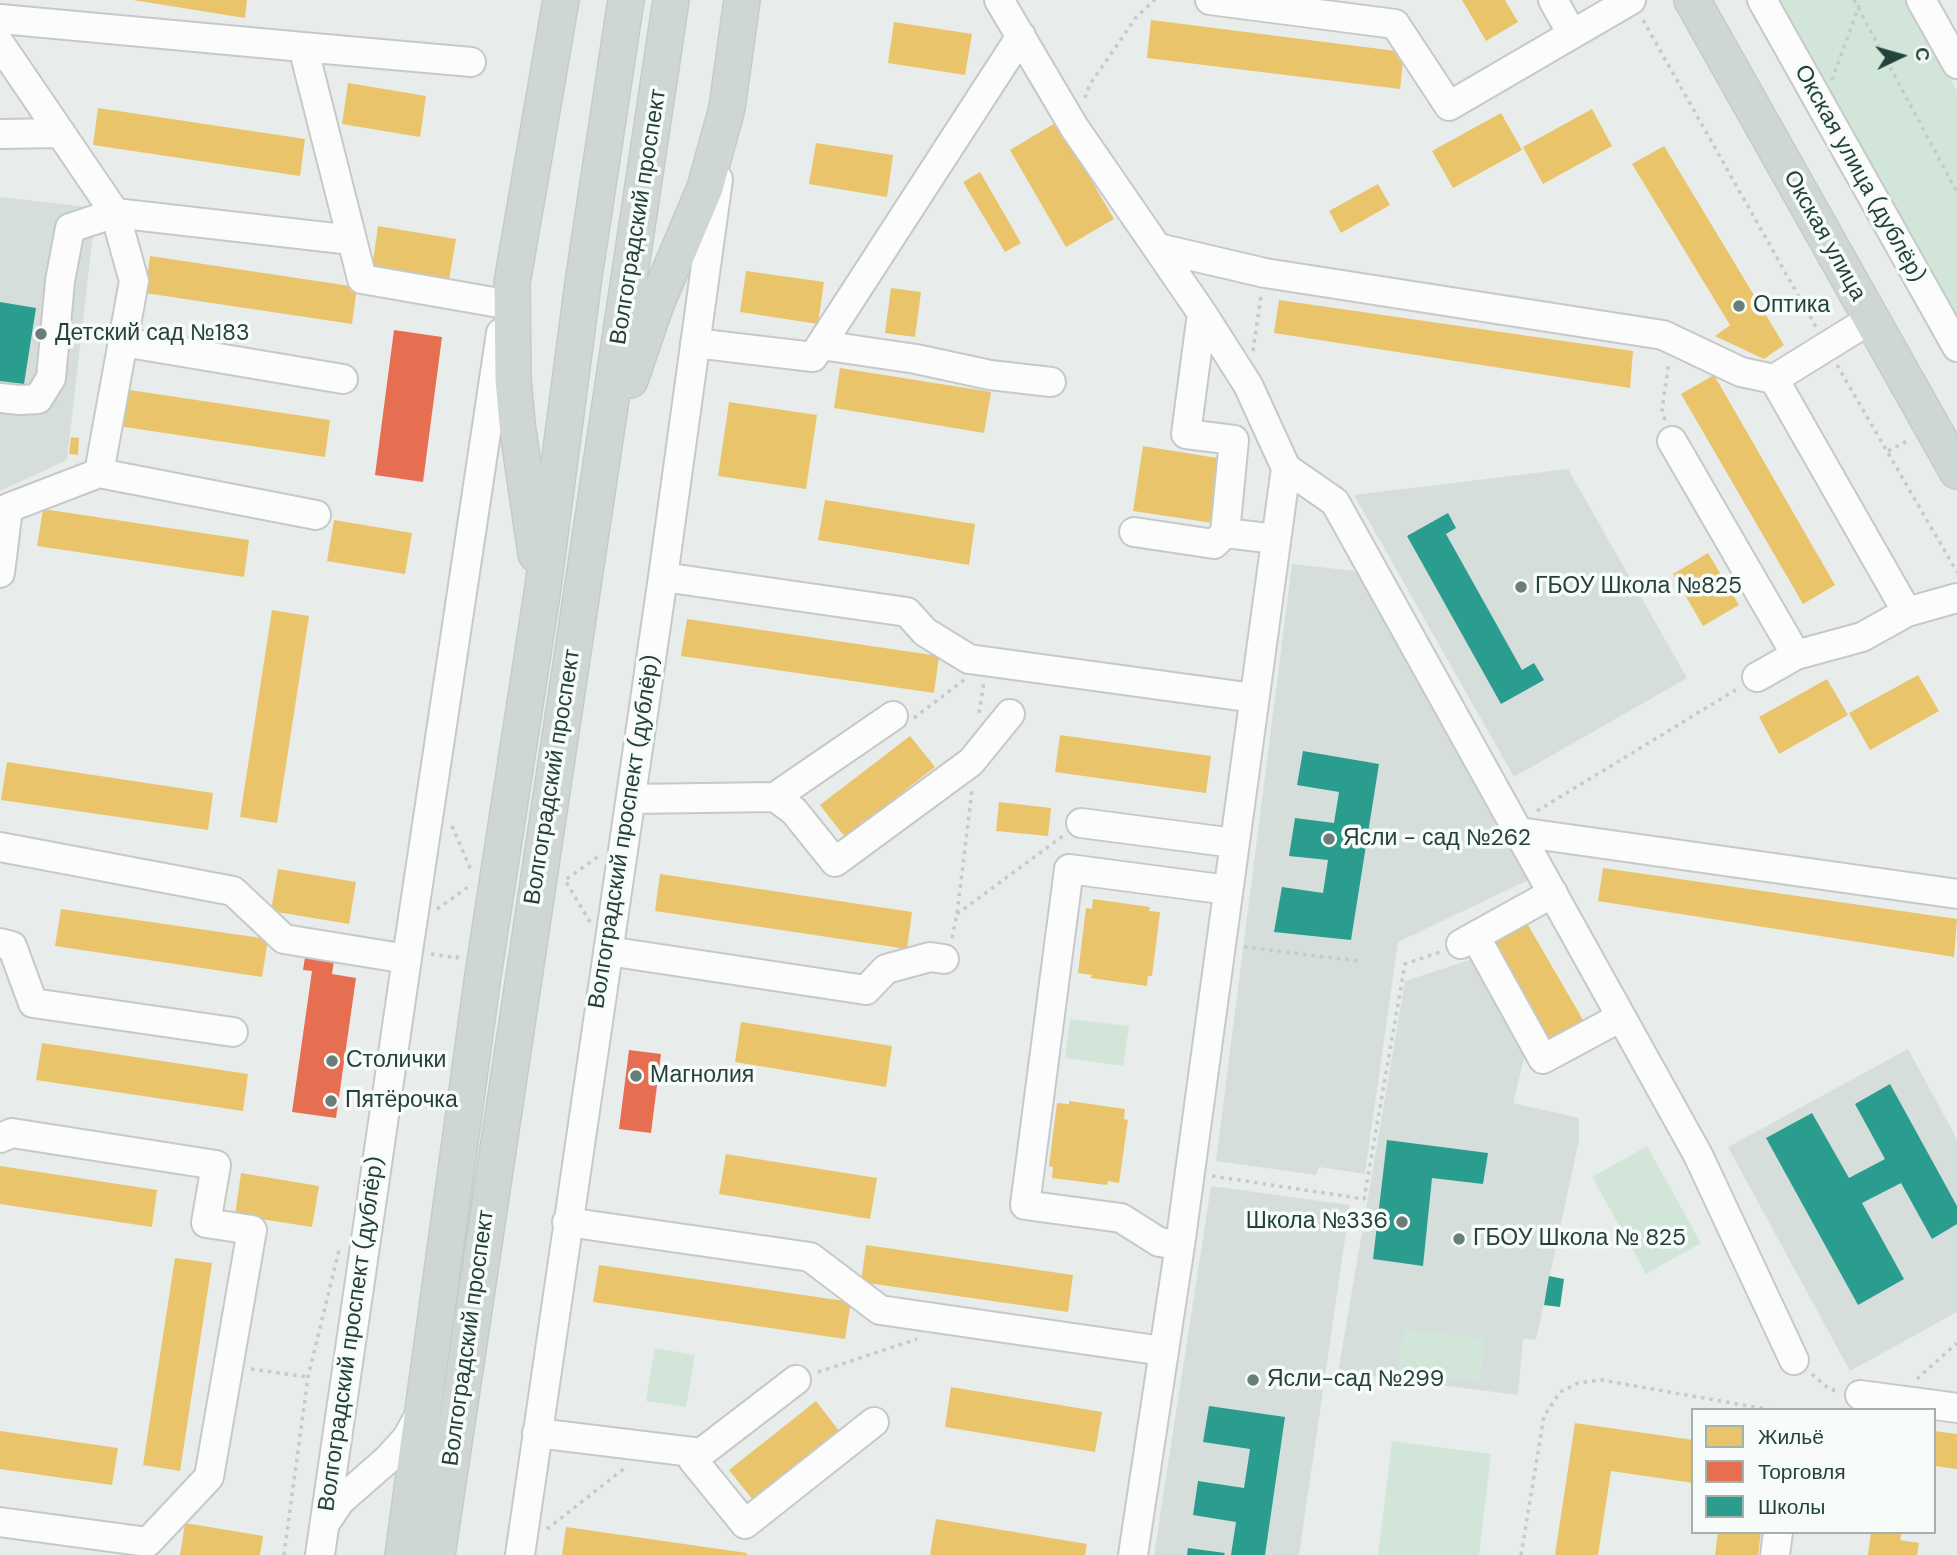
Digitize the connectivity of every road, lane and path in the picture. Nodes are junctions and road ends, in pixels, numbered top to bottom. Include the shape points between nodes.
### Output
1 (561, 0) edge
2 (626, 0) edge
3 (671, 0) edge
4 (742, 0) edge
5 (999, 0) edge
6 (1155, 0) edge
7 (1210, 0) edge
8 (1553, 0) edge
9 (1692, 0) edge
10 (1762, 0) edge
11 (1854, 0) edge
12 (1861, 0) edge
13 (1921, 0) edge
14 (1635, 6) edge
15 (1858, 8) junction
16 (0, 19) edge
17 (1572, 34) junction
18 (1021, 36) junction
19 (0, 44) edge
20 (303, 47) junction
21 (471, 62) dead end
22 (1957, 64) edge
23 (727, 108) junction
24 (1823, 108) junction
25 (1074, 127) junction
26 (61, 133) junction
27 (0, 134) edge
28 (1957, 192) edge
29 (115, 213) junction
30 (352, 240) junction
31 (1157, 248) junction
32 (1265, 273) junction
33 (509, 293) junction
34 (1202, 313) junction
35 (1871, 319) junction
36 (1672, 339) junction
37 (123, 342) junction
38 (695, 343) junction
39 (821, 345) junction
40 (1827, 346) junction
41 (1957, 347) edge
42 (343, 379) dead end
43 (1774, 379) junction
44 (1051, 382) dead end
45 (1248, 385) junction
46 (0, 398) edge
47 (1672, 441) joint
48 (1954, 458) edge
49 (601, 463) junction
50 (1286, 468) junction
51 (99, 473) junction
52 (316, 515) dead end
53 (1135, 532) dead end
54 (1224, 533) junction
55 (1276, 539) junction
56 (1957, 572) edge
57 (0, 573) edge
58 (663, 577) junction
59 (542, 594) junction
60 (1957, 597) edge
61 (1907, 612) junction
62 (1796, 655) junction
63 (988, 662) junction
64 (1756, 677) joint
65 (1254, 698) junction
66 (1010, 714) dead end
67 (979, 715) dead end
68 (893, 716) dead end
69 (971, 762) junction
70 (775, 797) junction
71 (631, 799) junction
72 (1081, 823) joint
73 (452, 825) dead end
74 (1517, 828) junction
75 (1234, 843) junction
76 (0, 847) edge
77 (604, 853) dead end
78 (476, 881) dead end
79 (1228, 890) junction
80 (1553, 893) junction
81 (1957, 894) edge
82 (957, 914) junction
83 (601, 941) junction
84 (1467, 941) junction
85 (0, 943) edge
86 (1221, 944) junction
87 (407, 959) junction
88 (944, 959) joint
89 (1359, 961) dead end
90 (1621, 1017) junction
91 (233, 1032) dead end
92 (0, 1138) edge
93 (1190, 1173) junction
94 (567, 1223) junction
95 (1180, 1245) junction
96 (947, 1320) junction
97 (1957, 1343) edge
98 (1163, 1351) junction
99 (1794, 1360) joint
100 (229, 1366) junction
101 (308, 1377) dead end
102 (796, 1380) joint
103 (1860, 1395) joint
104 (425, 1405) junction
105 (1893, 1405) edge
106 (1761, 1408) edge
107 (1957, 1408) edge
108 (874, 1422) dead end
109 (537, 1433) junction
110 (652, 1447) junction
111 (701, 1453) junction
112 (0, 1522) edge
113 (324, 1525) junction
114 (543, 1533) dead end
115 (1778, 1534) edge
116 (320, 1555) edge
117 (403, 1555) edge
118 (437, 1555) edge
119 (520, 1555) edge
120 (1133, 1555) edge
121 (1521, 1555) edge
122 (1775, 1555) edge

1 - 33 main road, Волгоградский проспект (дублёр)
2 - 59 main road, Волгоградский проспект
3 - 49 main road, Волгоградский проспект
4 - 23 main road, Волгоградский проспект (дублёр)
5 - 18 street
6 - 25 path via 1136,16 1090,84
7 - 17 street via 1395,24 1449,106
8 - 17 street
9 - 35 main road, Окская улица
10 - 24 street, Окская улица (дублёр)
11 - 15 path
12 - 15 path
13 - 22 street
14 - 17 street
14 - 40 path
15 - 24 path
15 - 28 path
16 - 20 street
18 - 25 street
18 - 39 street
19 - 26 street
20 - 21 street
20 - 30 street
23 - 38 street, Волгоградский проспект (дублёр)
23 - 49 main road, Волгоградский проспект (дублёр) via 705,188 656,304
24 - 41 street, Окская улица (дублёр)
25 - 31 street
26 - 27 street
26 - 29 street
29 - 30 street
29 - 37 street via 134,281
29 - 46 street via 70,228 51,378 38,399
30 - 33 street via 362,279
31 - 32 street
31 - 34 street
32 - 36 street
32 - 45 path
33 - 59 main road, Волгоградский проспект (дублёр) via 517,424
33 - 87 street, Волгоградский проспект (дублёр)
34 - 45 street
34 - 54 street via 1186,434 1234,440
35 - 40 street
35 - 48 main road, Окская улица
36 - 43 street via 1741,372
36 - 47 path via 1662,409
37 - 42 street
37 - 51 street
38 - 39 street via 813,357
38 - 58 street, Волгоградский проспект (дублёр)
39 - 44 street
40 - 43 street
40 - 56 path
43 - 61 street
45 - 50 street
47 - 62 street
49 - 118 main road, Волгоградский проспект
50 - 55 street
50 - 74 street via 1335,502
51 - 52 street
51 - 57 street via 8,508
53 - 54 street via 1214,544
54 - 55 street
55 - 65 street
58 - 63 street via 907,612 925,632 969,659
58 - 71 street, Волгоградский проспект (дублёр)
59 - 104 main road, Волгоградский проспект via 483,975
60 - 61 street
61 - 62 street via 1862,637
62 - 64 street
63 - 65 street
63 - 67 path
64 - 74 path
65 - 75 street
66 - 69 street
68 - 70 street
69 - 70 street via 835,862 794,811
69 - 82 path via 973,780
70 - 71 street
71 - 83 street, Волгоградский проспект (дублёр)
72 - 75 street
72 - 82 path
73 - 78 path
74 - 80 street
74 - 81 street
75 - 79 street
76 - 87 street via 233,891 284,939
77 - 83 path via 565,880
79 - 86 street
79 - 95 street via 1069,869 1025,1205 1121,1218 1159,1242
80 - 84 street
80 - 90 street
82 - 88 path
83 - 88 street via 866,990 886,969 930,957
83 - 94 street, Волгоградский проспект (дублёр)
84 - 90 street via 1543,1059
84 - 93 path via 1405,964 1364,1199
85 - 91 street via 12,946 33,1003
86 - 89 path
86 - 93 street
87 - 113 street, Волгоградский проспект (дублёр)
90 - 99 street via 1698,1155
92 - 100 street via 12,1133 216,1165 206,1223 252,1230
93 - 95 street
94 - 96 street via 810,1257 880,1310
94 - 109 street, Волгоградский проспект (дублёр)
95 - 98 street
96 - 98 street
96 - 102 path via 937,1333
97 - 105 path
98 - 120 street
99 - 103 path via 1829,1389
100 - 101 path
100 - 112 street via 209,1477 148,1542
102 - 111 street
103 - 105 street
104 - 113 street via 407,1438 340,1501
104 - 117 main road, Волгоградский проспект
105 - 107 street
106 - 121 path via 1601,1380 1578,1383 1560,1392 1544,1416
108 - 111 street via 745,1524 693,1460
109 - 110 street
109 - 119 street, Волгоградский проспект (дублёр)
110 - 111 street
110 - 114 path
113 - 116 street, Волгоградский проспект (дублёр)
115 - 122 street

